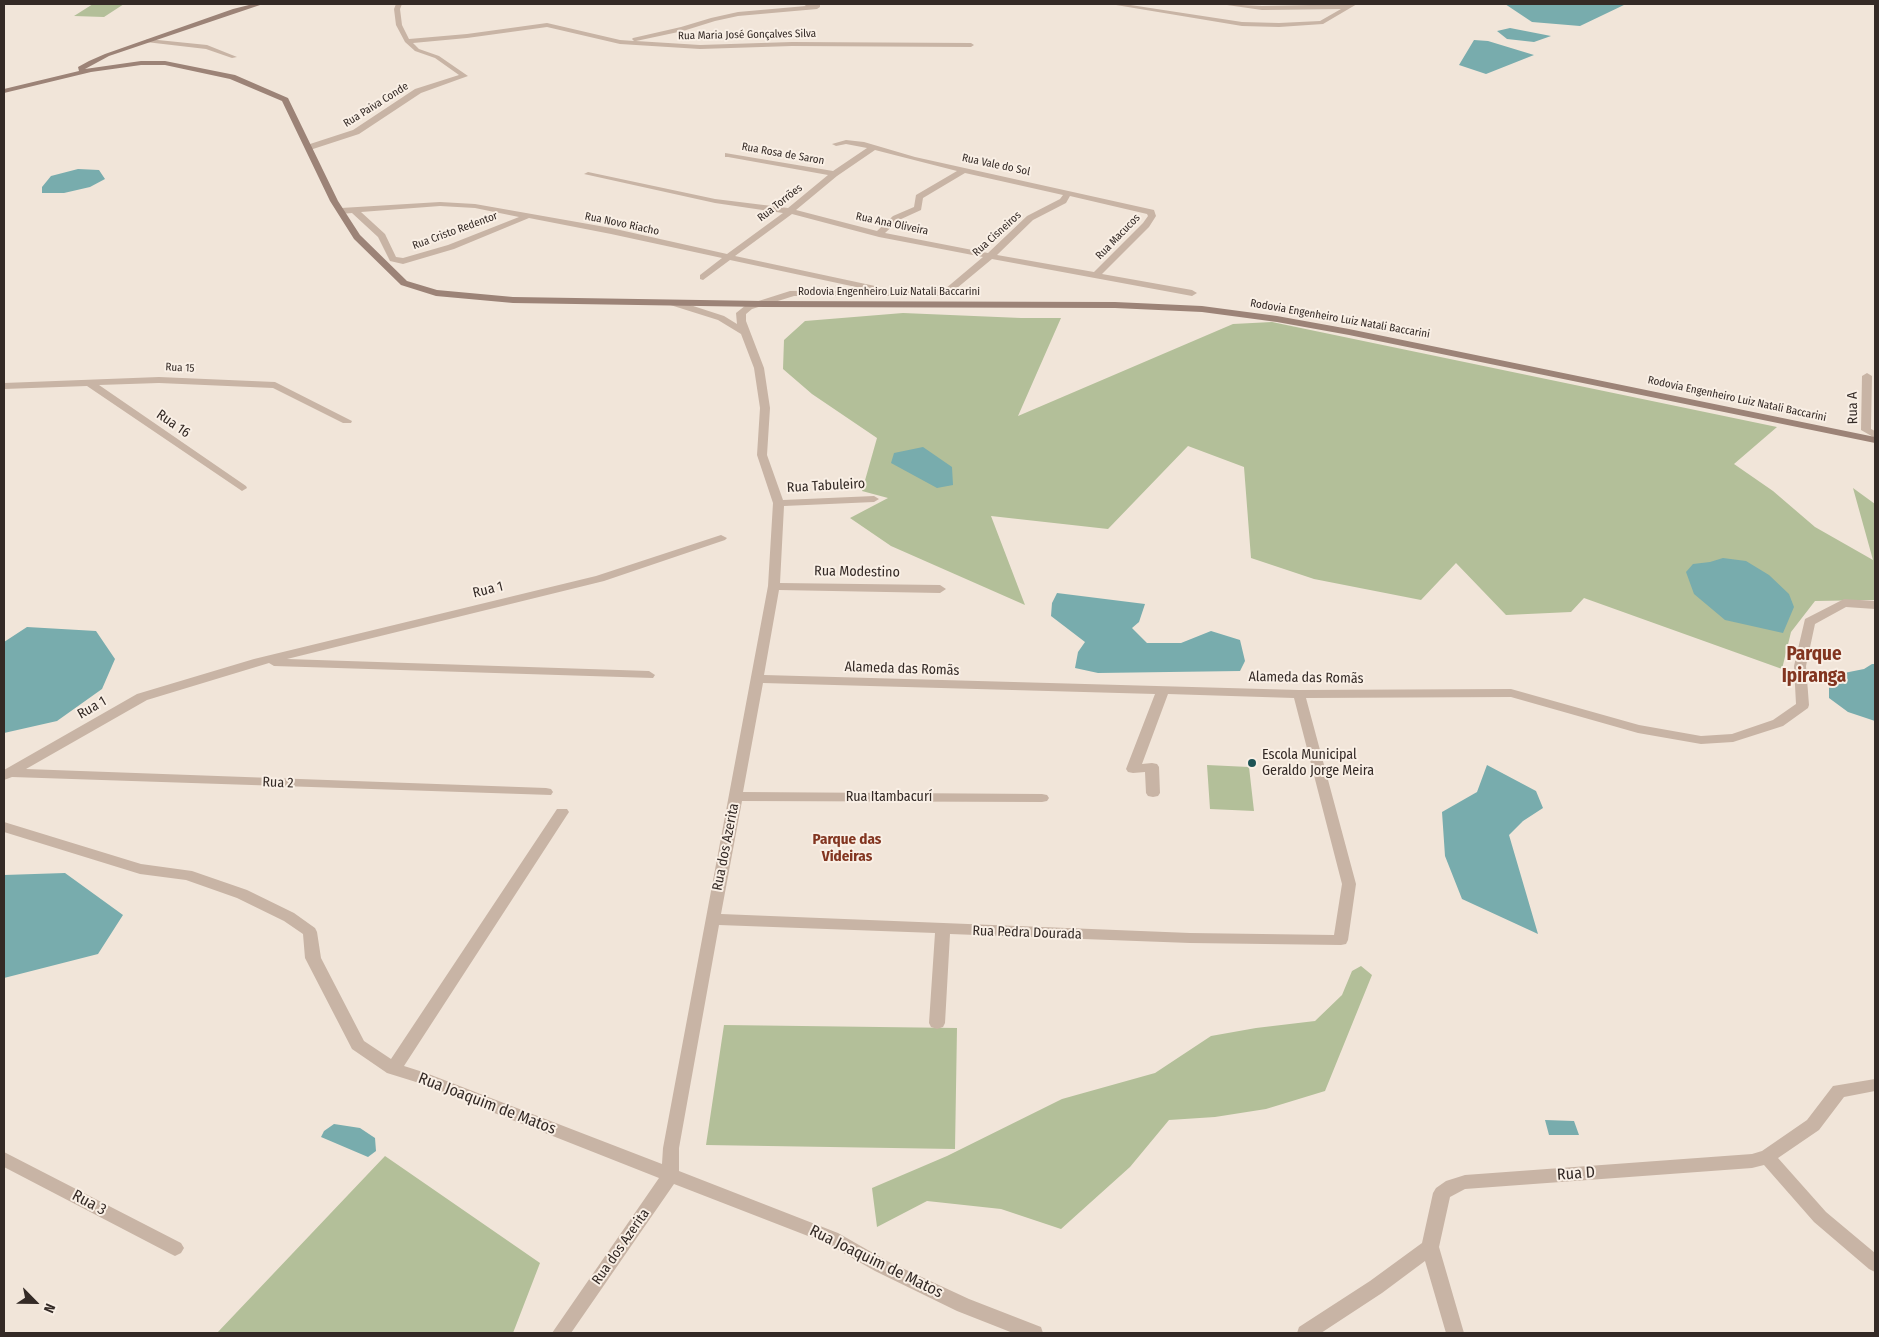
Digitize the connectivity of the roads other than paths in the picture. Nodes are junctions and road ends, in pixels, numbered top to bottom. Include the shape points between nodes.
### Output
1 (260, 4) edge
2 (399, 4) edge
3 (806, 4) edge
4 (1113, 4) edge
5 (1223, 4) edge
6 (1294, 4) edge
7 (1351, 5) edge
8 (1286, 8) junction
9 (148, 41) junction
10 (407, 41) junction
11 (620, 42) junction
12 (971, 45) dead end
13 (234, 57) dead end
14 (76, 74) junction
15 (4, 91) edge
16 (836, 144) dead end
17 (310, 147) junction
18 (873, 148) junction
19 (728, 155) dead end
20 (965, 170) junction
21 (588, 174) dead end
22 (834, 174) junction
23 (1068, 193) junction
24 (341, 211) junction
25 (355, 211) junction
26 (790, 211) junction
27 (1151, 212) joint
28 (526, 217) junction
29 (879, 234) junction
30 (990, 256) junction
31 (727, 258) junction
32 (1096, 275) junction
33 (703, 277) dead end
34 (897, 293) junction
35 (1192, 293) dead end
36 (663, 302) junction
37 (762, 304) junction
38 (745, 332) junction
39 (1867, 376) dead end
40 (88, 382) junction
41 (4, 386) edge
42 (347, 421) dead end
43 (1875, 435) edge
44 (1875, 440) edge
45 (242, 488) dead end
46 (874, 499) dead end
47 (779, 503) junction
48 (721, 538) dead end
49 (774, 586) junction
50 (940, 589) dead end
51 (1875, 605) edge
52 (258, 662) junction
53 (649, 675) dead end
54 (756, 679) junction
55 (1162, 692) junction
56 (1299, 694) junction
57 (7, 774) edge
58 (546, 792) dead end
59 (1153, 793) dead end
60 (736, 796) junction
61 (1042, 798) dead end
62 (562, 812) dead end
63 (4, 827) edge
64 (713, 919) junction
65 (944, 930) junction
66 (937, 1023) dead end
67 (393, 1069) junction
68 (1875, 1085) edge
69 (1767, 1157) junction
70 (4, 1159) edge
71 (670, 1176) junction
72 (1430, 1247) junction
73 (175, 1248) dead end
74 (1875, 1264) edge
75 (561, 1333) edge
76 (1034, 1333) edge
77 (1306, 1333) edge
78 (1455, 1333) edge

1 - 9 main road
2 - 10 street via 399,25
3 - 11 street via 818,6 738,14
4 - 7 street via 1242,24 1278,25 1321,23
5 - 8 street
6 - 8 street
7 - 8 street
9 - 13 street via 207,47
9 - 14 main road via 91,62
10 - 11 street, Rua Maria José Gonçalves Silva via 547,25
10 - 17 street, Rua Paiva Conde via 464,76 418,91 356,132
11 - 12 street, Rua Maria José Gonçalves Silva via 700,47
14 - 15 main road, Rodovia Engenheiro Luiz Natali Baccarini
14 - 17 main road, Rodovia Engenheiro Luiz Natali Baccarini via 119,65 165,63 232,76 285,100
16 - 18 street, Rua Vale do Sol via 846,142
17 - 24 main road, Rodovia Engenheiro Luiz Natali Baccarini
18 - 20 street, Rua Vale do Sol
18 - 22 street, Rua Torrões
19 - 22 street, Rua Rosa de Saron
20 - 23 street, Rua Vale do Sol
20 - 29 street via 919,197 918,208 896,218
21 - 26 street, Rua Ana Oliveira via 715,200
22 - 26 street, Rua Torrões
23 - 27 street, Rua Vale do Sol
23 - 30 street, Rua Cisneiros via 1063,201 1030,218
24 - 25 street, Rua Novo Riacho
24 - 36 main road, Rodovia Engenheiro Luiz Natali Baccarini via 357,237 404,283 436,293 513,300
25 - 28 street, Rua Novo Riacho via 440,204 475,206
25 - 28 street, Rua Cristo Redentor via 382,236 393,259 403,261 451,247
26 - 29 street, Rua Ana Oliveira
26 - 31 street, Rua Torrões
27 - 32 street, Rua Macucos via 1146,225
28 - 31 street, Rua Novo Riacho
29 - 30 street, Rua Ana Oliveira
30 - 32 street, Rua Ana Oliveira
30 - 34 street, Rua Cisneiros via 948,292
31 - 33 street, Rua Torrões
31 - 34 street, Rua Novo Riacho
32 - 35 street, Rua Ana Oliveira
34 - 37 street via 793,293
36 - 37 main road, Rodovia Engenheiro Luiz Natali Baccarini
36 - 38 street via 721,318
37 - 38 street via 741,313
37 - 44 main road, Rodovia Engenheiro Luiz Natali Baccarini via 1115,305 1202,309 1349,332
38 - 47 street, Rua dos Azerita via 760,368 765,408 762,455
39 - 43 street, Rua A via 1866,430
40 - 41 street, Rua 15
40 - 42 street, Rua 15 via 159,380 274,385
40 - 45 street, Rua 16
46 - 47 street, Rua Tabuleiro
47 - 49 street, Rua dos Azerita
48 - 52 street, Rua 1 via 600,579
49 - 50 street, Rua Modestino
49 - 54 street, Rua dos Azerita
51 - 56 street, Alameda das Romãs via 1844,603 1809,622 1800,666 1803,705 1778,723 1733,738 1701,740 1638,729 1511,693
52 - 53 street, Rua 1
52 - 57 street, Rua 1 via 142,697
54 - 55 street, Alameda das Romãs
54 - 60 street, Rua dos Azerita
55 - 56 street, Alameda das Romãs
55 - 59 street via 1133,769 1152,767
56 - 65 street, Rua Pedra Dourada via 1349,884 1341,940
57 - 58 street, Rua 2
60 - 61 street, Rua Itambacurí
60 - 64 street, Rua dos Azerita
62 - 67 street
63 - 67 street, Rua Joaquim de Matos via 140,869 187,875 242,894 289,917 310,932 313,958 358,1045
64 - 65 street, Rua Pedra Dourada
64 - 71 street, Rua dos Azerita via 671,1148
65 - 66 street
67 - 71 street, Rua Joaquim de Matos
68 - 69 street via 1839,1091 1813,1125
69 - 72 street, Rua D via 1752,1161 1465,1182 1442,1193
69 - 74 street via 1820,1217
70 - 73 street, Rua 3
71 - 75 street, Rua dos Azerita
71 - 76 street, Rua Joaquim de Matos via 832,1238 881,1266
72 - 77 street
72 - 78 street

